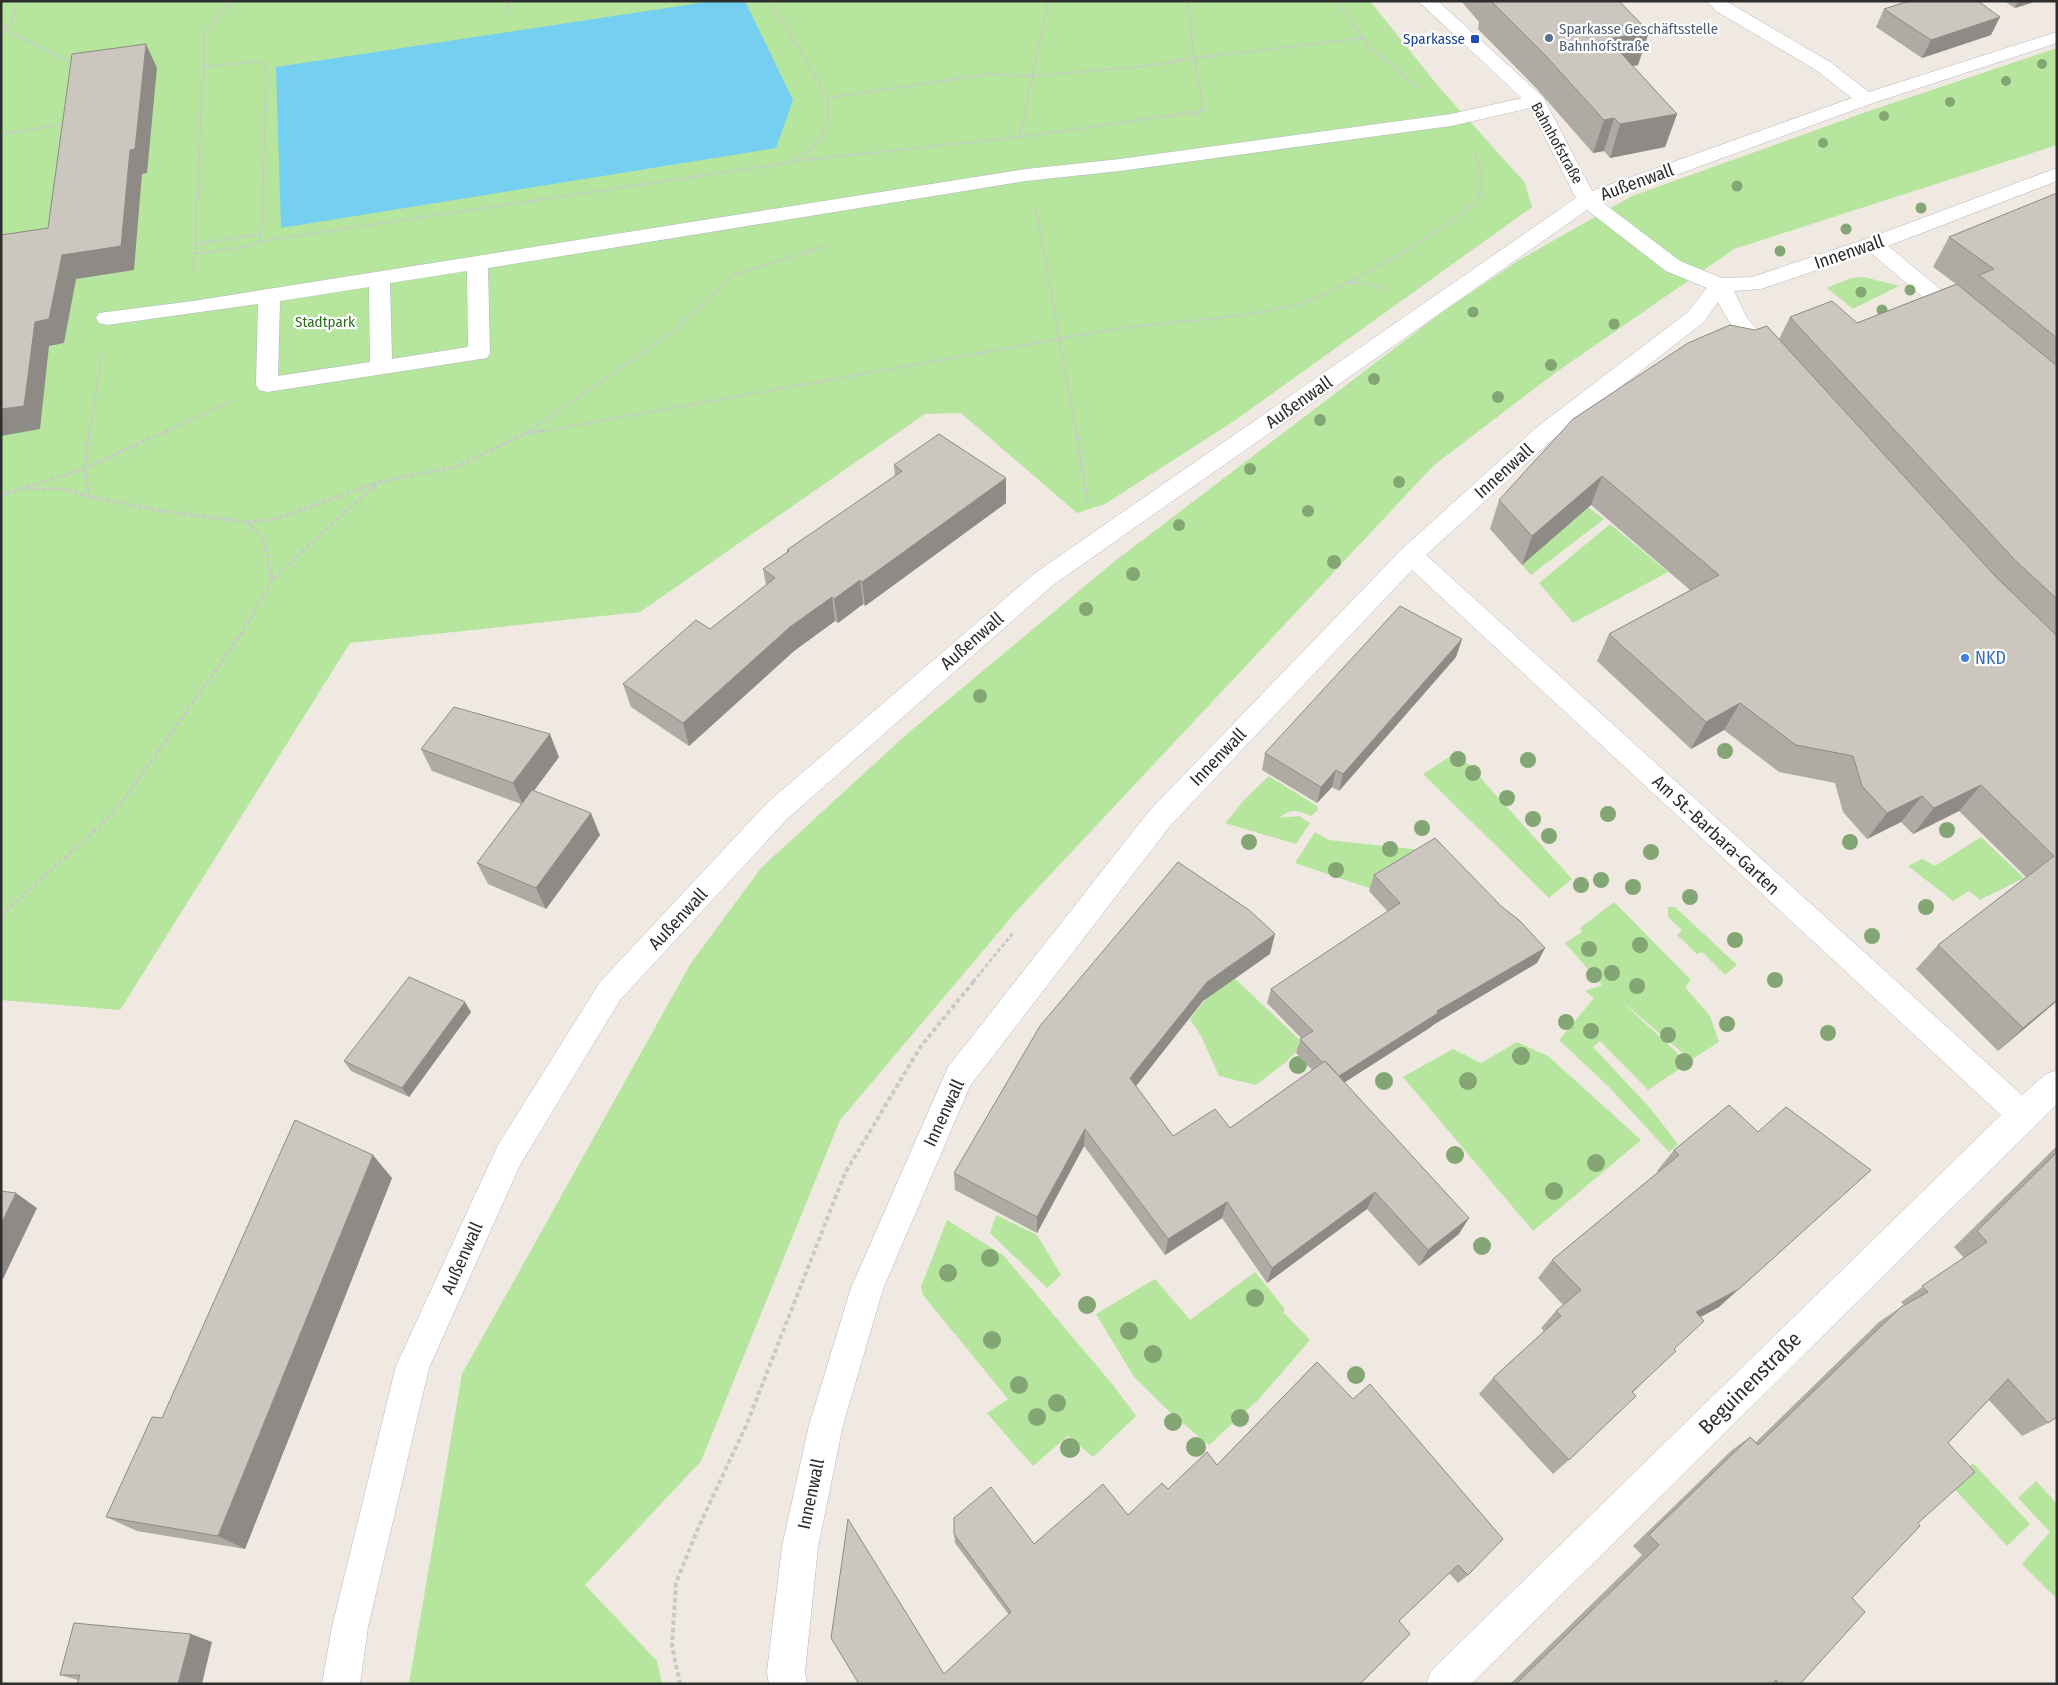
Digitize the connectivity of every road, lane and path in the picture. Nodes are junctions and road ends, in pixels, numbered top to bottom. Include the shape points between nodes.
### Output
1 (16, 1) edge
2 (230, 1) edge
3 (508, 1) edge
4 (770, 1) edge
5 (1048, 1) edge
6 (1188, 1) edge
7 (1337, 1) edge
8 (1427, 1) edge
9 (1716, 1) edge
10 (508, 13) dead end
11 (7, 30) junction
12 (1, 33) edge
13 (2057, 37) edge
14 (1363, 38) junction
15 (1194, 58) junction
16 (204, 67) junction
17 (81, 68) edge
18 (1032, 76) junction
19 (828, 98) junction
20 (1866, 99) junction
21 (1536, 101) junction
22 (1204, 110) junction
23 (1189, 120) dead end
24 (1451, 120) junction
25 (66, 124) edge
26 (1, 134) edge
27 (1020, 137) junction
28 (793, 162) junction
29 (2057, 174) edge
30 (1026, 175) junction
31 (1587, 200) junction
32 (261, 234) junction
33 (261, 241) junction
34 (196, 244) junction
35 (832, 244) dead end
36 (1873, 244) junction
37 (195, 254) junction
38 (477, 263) junction
39 (379, 278) junction
40 (1720, 285) junction
41 (266, 295) junction
42 (193, 308) junction
43 (107, 318) joint
44 (1976, 330) edge
45 (1061, 338) junction
46 (381, 368) junction
47 (1784, 373) edge
48 (267, 385) junction
49 (524, 434) junction
50 (84, 469) junction
51 (379, 482) junction
52 (26, 488) junction
53 (1, 495) edge
54 (90, 497) junction
55 (247, 522) junction
56 (1095, 544) junction
57 (1411, 554) junction
58 (272, 580) junction
59 (1, 915) edge
60 (2057, 1084) edge
61 (2022, 1114) junction
62 (341, 1684) edge
63 (788, 1684) edge
64 (1444, 1684) edge

1 - 11 path via 16,16
2 - 16 path via 205,32
3 - 10 path
4 - 19 path
5 - 18 path
6 - 15 path
7 - 14 path
8 - 21 street, Bahnhofstraße
9 - 20 street via 1824,66
11 - 12 path
11 - 17 path
13 - 20 street, Außenwall
14 - 15 path
14 - 24 path via 1376,54 1421,90
15 - 18 path via 1146,66
15 - 22 path
16 - 32 path via 258,61 265,64
16 - 34 path
18 - 19 path via 988,74
18 - 27 path
19 - 28 path via 831,116 824,135
20 - 31 street, Außenwall
21 - 24 street
21 - 31 street, Bahnhofstraße
22 - 23 path
22 - 27 path
24 - 30 street
24 - 45 path via 1473,140 1480,176 1479,195 1460,214 1394,259 1305,302 1240,316
25 - 26 path
27 - 28 path
28 - 33 path
29 - 36 street, Innenwall
30 - 38 street
30 - 45 path via 1040,219
31 - 40 street, Bahnhofstraße via 1672,266
31 - 56 street, Außenwall
32 - 33 path
32 - 34 path
33 - 37 path via 249,246
34 - 37 path
35 - 49 path via 734,276 675,330
36 - 40 street, Innenwall via 1754,284
36 - 44 street
37 - 42 path
38 - 39 street
38 - 46 street via 479,353
39 - 41 street
39 - 46 street
40 - 47 street via 1738,320
40 - 57 street, Innenwall via 1696,317 1544,433
41 - 42 street
41 - 48 street via 269,300
42 - 43 street
43 - 50 path
45 - 49 path
45 - 56 path
46 - 48 street
48 - 50 path
49 - 51 path via 455,467
50 - 52 path
50 - 54 path
51 - 55 path via 275,519
51 - 58 path
52 - 53 path
52 - 54 path via 64,489
54 - 55 path
55 - 58 path via 263,538
56 - 62 street, Außenwall via 1044,579 777,811 610,991 509,1155 413,1366 350,1627
57 - 61 street, Am St.-Barbara-Garten
57 - 63 street, Innenwall via 1160,818 959,1077 867,1288 826,1425 800,1547 786,1672
58 - 59 path via 242,633 122,802 98,828
60 - 61 street, Beguinenstraße
61 - 64 street, Beguinenstraße

